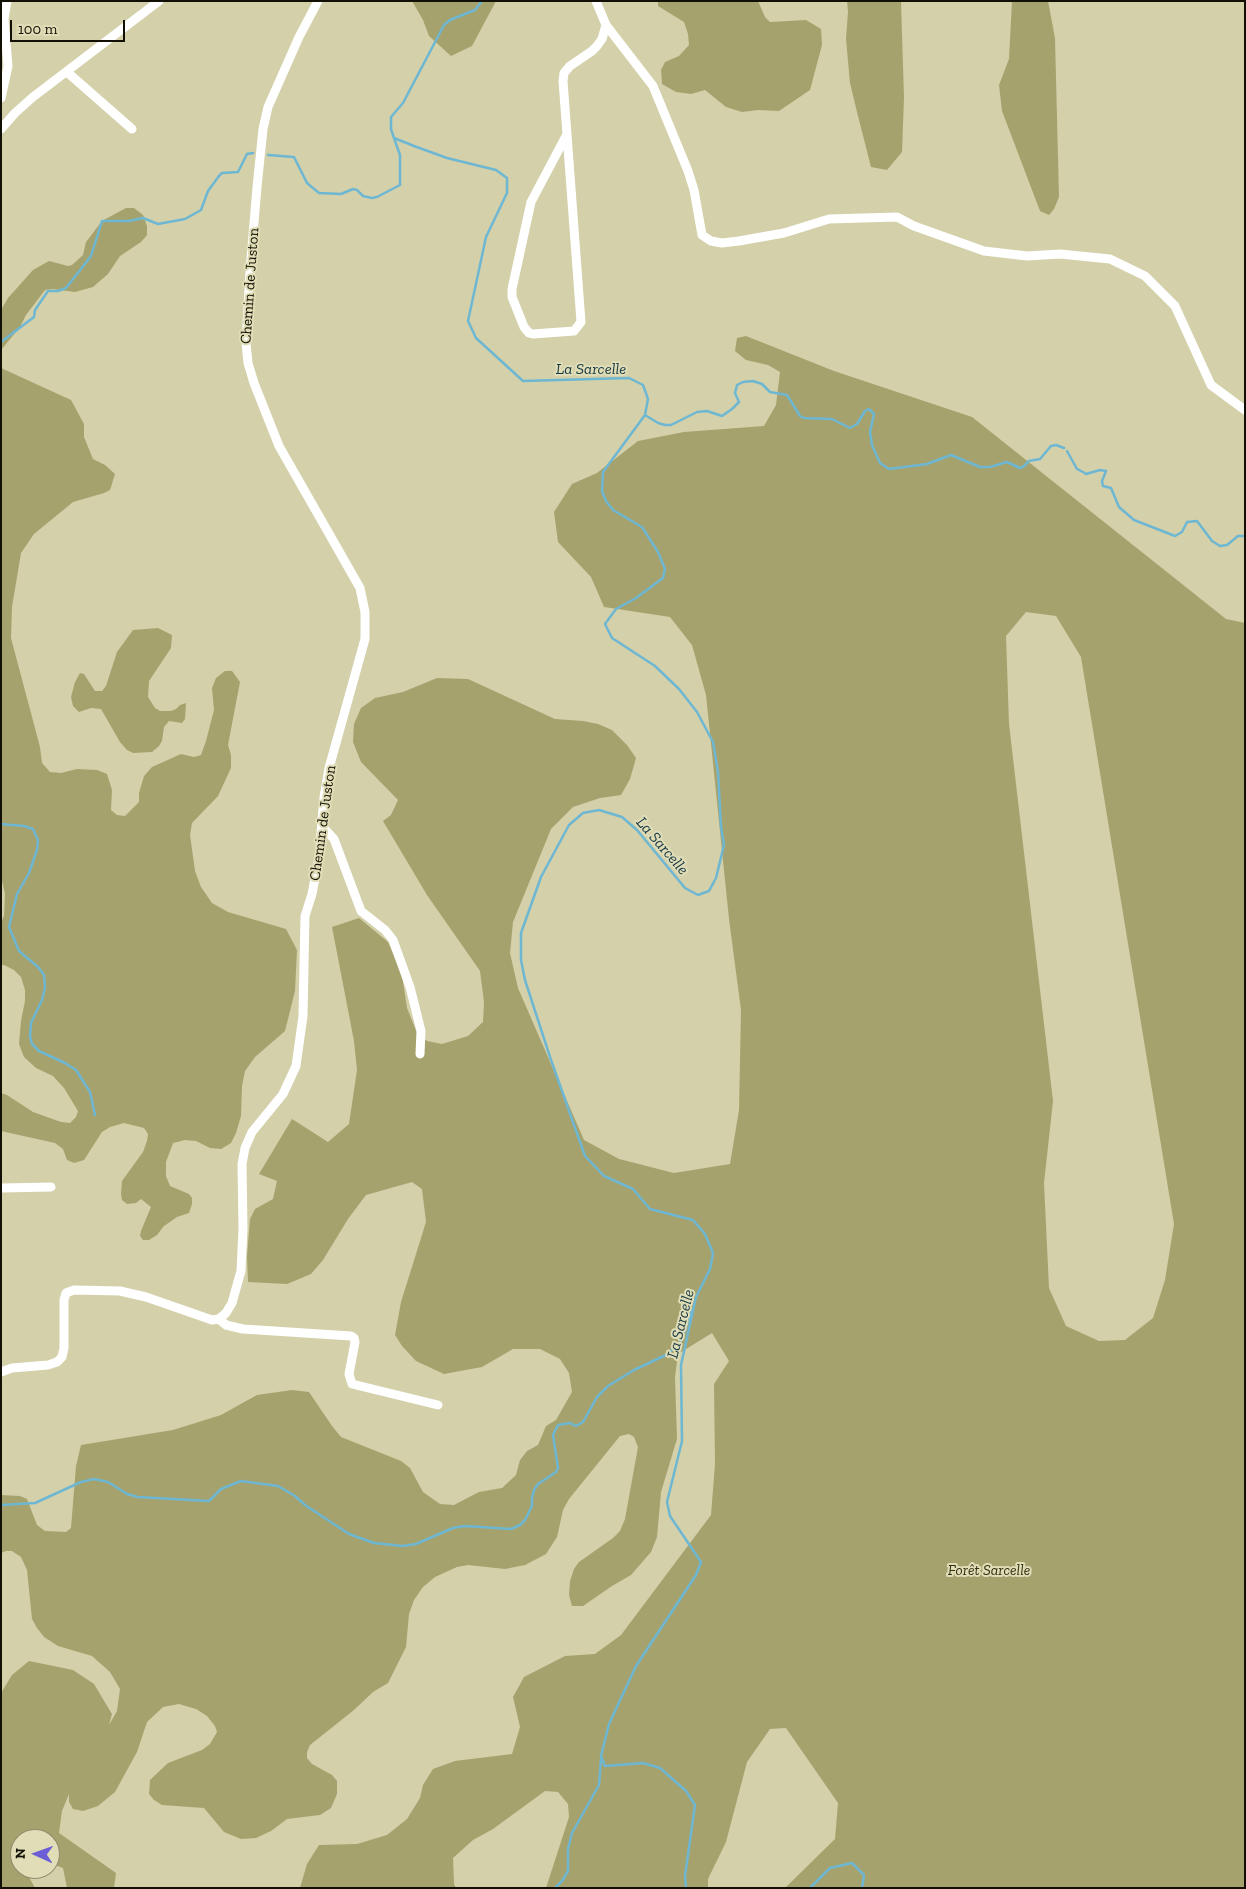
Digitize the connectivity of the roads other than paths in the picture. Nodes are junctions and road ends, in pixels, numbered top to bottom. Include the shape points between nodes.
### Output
1 (8, 1) edge
2 (159, 1) edge
3 (318, 1) edge
4 (596, 1) edge
5 (606, 25) junction
6 (67, 72) junction
7 (1, 98) edge
8 (1, 129) edge
9 (132, 129) dead end
10 (566, 136) junction
11 (1245, 410) edge
12 (322, 826) junction
13 (420, 1054) dead end
14 (1, 1188) edge
15 (51, 1188) dead end
16 (219, 1319) junction
17 (1, 1372) edge
18 (438, 1406) dead end

1 - 7 street via 4,19 8,66
2 - 6 street
3 - 12 street, Chemin de Juston via 276,85 266,114 250,262 246,344 254,383 279,446 360,588 365,612 365,639 329,768
4 - 5 street
5 - 10 street via 602,39 592,52 564,73
5 - 11 street via 653,86 688,171 702,235 711,241 739,242 830,219 897,217 984,251 1110,259 1145,276 1176,306 1211,385
6 - 8 street via 15,113
6 - 9 street
10 - 10 street via 531,202 512,289 524,327 533,334 574,331 581,322
12 - 13 street via 334,839 361,911 393,940 421,1031
12 - 16 street, Chemin de Juston via 320,857 305,916 303,1016 296,1066 283,1094 252,1132 245,1148 241,1271 232,1303
14 - 15 street
16 - 17 street via 212,1320 120,1291 74,1290 66,1293 64,1300 62,1357 48,1365
16 - 18 street via 226,1325 243,1329 351,1336 355,1342 349,1374 352,1384

